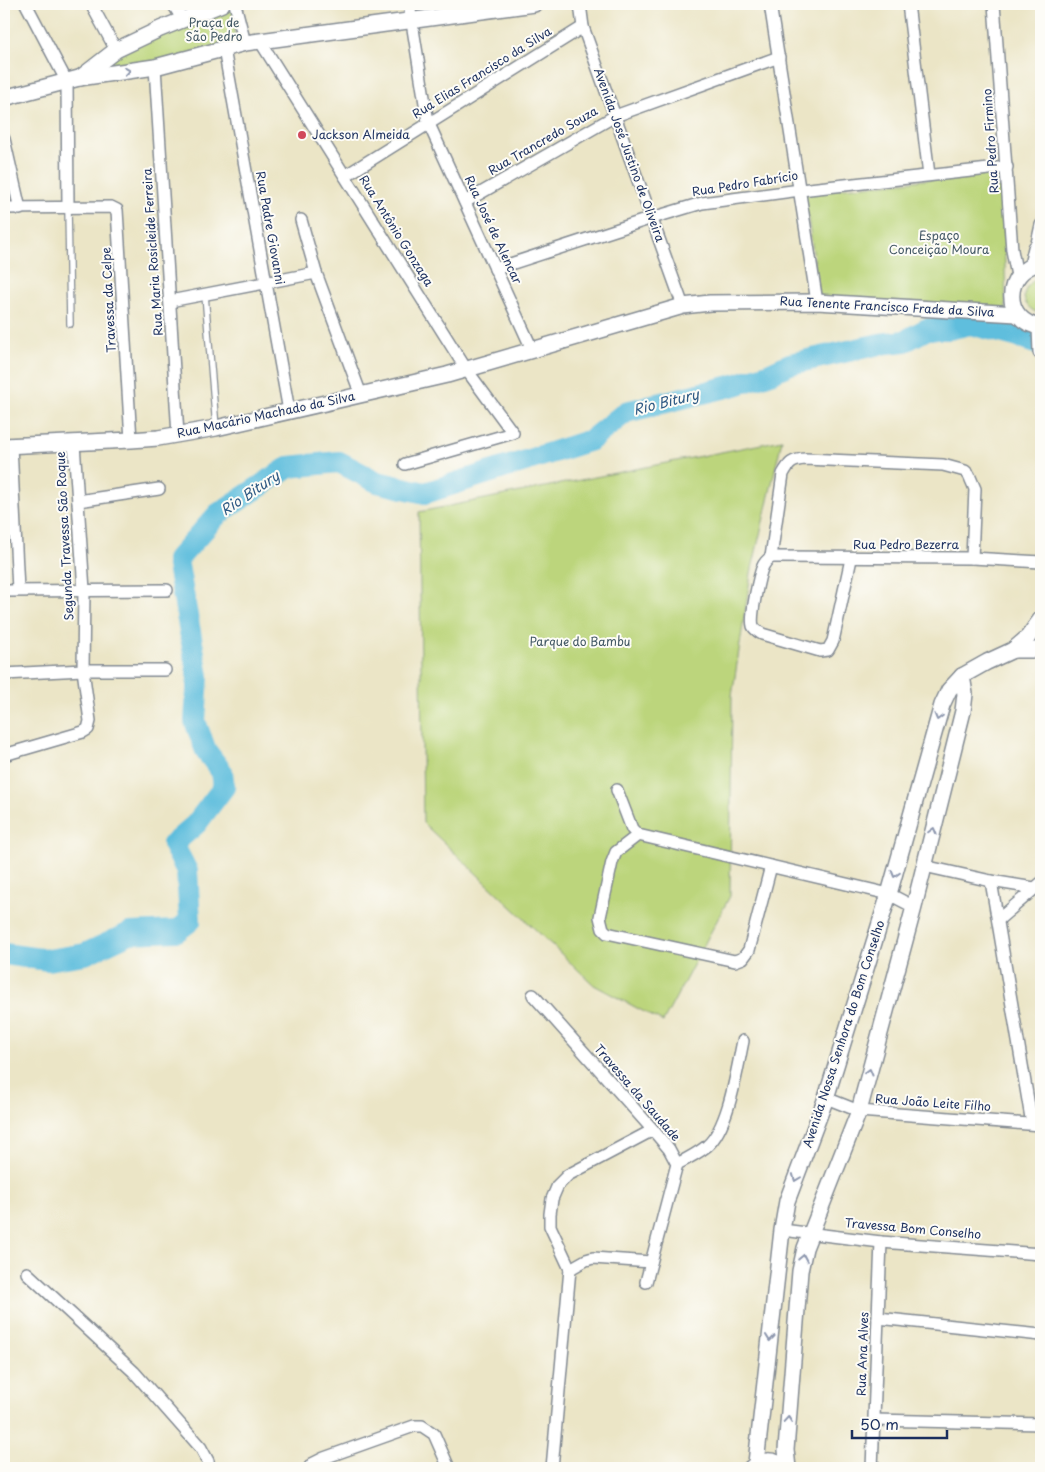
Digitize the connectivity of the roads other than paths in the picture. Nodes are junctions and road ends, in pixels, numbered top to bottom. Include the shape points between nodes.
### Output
1 (26, 4) edge
2 (91, 4) edge
3 (173, 4) edge
4 (222, 4) edge
5 (235, 4) edge
6 (409, 4) edge
7 (534, 4) edge
8 (580, 4) edge
9 (770, 4) edge
10 (908, 4) edge
11 (994, 4) edge
12 (183, 20) junction
13 (412, 21) junction
14 (583, 26) junction
15 (260, 41) junction
16 (245, 43) junction
17 (224, 49) junction
18 (116, 50) junction
19 (778, 57) junction
20 (155, 67) junction
21 (73, 80) junction
22 (4, 98) edge
23 (615, 116) junction
24 (428, 122) junction
25 (4, 139) edge
26 (1007, 166) junction
27 (928, 175) junction
28 (345, 176) junction
29 (800, 190) junction
30 (465, 202) junction
31 (4, 208) edge
32 (20, 208) junction
33 (68, 208) junction
34 (652, 218) junction
35 (301, 220) dead end
36 (1041, 225) edge
37 (1039, 248) edge
38 (1037, 264) edge
39 (495, 269) junction
40 (316, 273) junction
41 (1017, 276) junction
42 (266, 283) junction
43 (205, 294) junction
44 (170, 301) junction
45 (817, 302) junction
46 (683, 306) junction
47 (1017, 314) junction
48 (70, 324) dead end
49 (1041, 336) edge
50 (532, 350) junction
51 (466, 369) junction
52 (360, 395) junction
53 (289, 412) junction
54 (216, 428) junction
55 (178, 435) junction
56 (131, 440) junction
57 (74, 444) junction
58 (7, 446) edge
59 (405, 464) dead end
60 (159, 489) dead end
61 (78, 502) junction
62 (771, 557) junction
63 (972, 558) junction
64 (851, 559) junction
65 (1041, 562) edge
66 (4, 590) edge
67 (18, 590) junction
68 (84, 590) junction
69 (167, 590) dead end
70 (1041, 619) edge
71 (1014, 650) junction
72 (1041, 650) edge
73 (83, 670) junction
74 (165, 670) dead end
75 (4, 674) edge
76 (962, 676) junction
77 (4, 755) edge
78 (616, 790) dead end
79 (638, 835) junction
80 (771, 866) junction
81 (924, 866) junction
82 (991, 881) junction
83 (1038, 885) edge
84 (889, 894) junction
85 (914, 906) junction
86 (998, 920) junction
87 (533, 995) dead end
88 (743, 1041) dead end
89 (826, 1098) junction
90 (859, 1111) junction
91 (1036, 1125) edge
92 (654, 1130) junction
93 (677, 1164) junction
94 (782, 1230) junction
95 (811, 1233) junction
96 (881, 1242) junction
97 (1041, 1254) edge
98 (651, 1262) junction
99 (570, 1269) junction
100 (27, 1274) dead end
101 (646, 1282) dead end
102 (878, 1318) junction
103 (1041, 1335) edge
104 (874, 1420) junction
105 (1041, 1424) edge
106 (753, 1466) edge
107 (209, 1468) edge
108 (309, 1468) edge
109 (449, 1468) edge
110 (552, 1468) edge
111 (786, 1468) edge
112 (872, 1468) edge

1 - 21 street
2 - 18 street
3 - 12 street
4 - 12 street
5 - 16 street
6 - 13 street, Rua José de Alencar
7 - 13 street
8 - 14 street, Avenida José Justino de Oliveira
9 - 19 street
10 - 27 street
11 - 26 street, Rua Pedro Firmino
12 - 18 street
13 - 15 street
13 - 24 street, Rua José de Alencar
14 - 23 street, Avenida José Justino de Oliveira
14 - 24 street, Rua Elias Francisco da Silva
15 - 16 street
15 - 28 street, Rua Antônio Gonzaga
16 - 17 street
17 - 20 street
17 - 42 street, Rua Padre Giovanni
18 - 21 street
19 - 23 street, Rua Trancredo Souza
19 - 29 street
21 -> 20 street
20 - 44 street, Rua Maria Rosicleide Ferreira
21 - 22 street
21 - 33 street
23 - 30 street, Rua Trancredo Souza
23 - 34 street, Avenida José Justino de Oliveira
24 - 28 street, Rua Elias Francisco da Silva
24 - 30 street, Rua José de Alencar
25 - 32 street
26 - 27 street, Rua Pedro Fabrício
26 - 41 street, Rua Pedro Firmino via 1012,250
27 - 29 street, Rua Pedro Fabrício
28 - 51 street, Rua Antônio Gonzaga
29 - 34 street, Rua Pedro Fabrício via 702,203
29 - 45 street
30 - 39 street, Rua José de Alencar
31 - 32 street
32 - 33 street
33 - 48 lane
33 - 56 street, Travessa da Celpe via 111,207 118,210
34 - 39 street, Rua Pedro Fabrício
34 - 46 street, Avenida José Justino de Oliveira
35 - 40 street
36 - 37 street
37 - 38 street
38 - 41 street
39 - 50 street, Rua José de Alencar
40 - 42 street
40 - 52 street
41 - 47 street via 1011,295
42 - 43 street
42 - 53 street, Rua Padre Giovanni
43 - 44 street
43 - 54 lane
44 - 55 street, Rua Maria Rosicleide Ferreira
45 - 46 street, Rua Tenente Francisco Frade da Silva
45 - 47 street, Rua Tenente Francisco Frade da Silva
46 - 50 street, Rua Tenente Francisco Frade da Silva
47 - 49 street
50 - 51 street, Rua Tenente Francisco Frade da Silva
51 - 52 street, Rua Macário Machado da Silva
51 - 59 street, Rua Antônio Gonzaga via 512,433
52 - 53 street, Rua Macário Machado da Silva
53 - 54 street, Rua Macário Machado da Silva
54 - 55 street, Rua Macário Machado da Silva
55 - 56 street, Rua Macário Machado da Silva
56 - 57 street, Rua Macário Machado da Silva
57 - 58 street, Rua Macário Machado da Silva
57 - 61 street, Segunda Travessa São Roque
58 - 67 street
60 - 61 street
61 - 68 street, Segunda Travessa São Roque
62 - 63 street via 783,474 792,461 805,459 943,465 965,471 975,488
62 - 64 street, Rua Pedro Bezerra
62 - 64 street via 761,571 753,615 754,628 762,634 820,651 828,650 833,641
63 - 64 street, Rua Pedro Bezerra
63 - 65 street, Rua Pedro Bezerra
66 - 67 street
67 - 68 street
68 - 69 street
68 - 73 street, Segunda Travessa São Roque
70 - 71 street
71 - 72 street, Avenida Nossa Senhora do Bom Conselho
71 - 76 street, Avenida Nossa Senhora do Bom Conselho
73 - 74 street
73 - 75 street
73 - 77 street, Segunda Travessa São Roque via 90,716 84,732
81 -> 76 street via 963,710 965,685
76 -> 84 street, Avenida Nossa Senhora do Bom Conselho via 949,690 942,705
78 - 79 street via 632,829
79 - 80 street
79 - 80 street via 616,852 612,862 600,917 607,933 735,961 749,950
80 - 84 street
81 - 82 street
81 - 85 street
82 - 83 street
82 - 86 street
83 - 86 street
84 - 85 street
84 - 89 street, Avenida Nossa Senhora do Bom Conselho
90 -> 85 street
86 - 91 street
87 - 92 street, Travessa da Saudade
88 - 93 street via 728,1107 716,1135 708,1146
89 - 90 street, Rua João Leite Filho
89 -> 94 street, Avenida Nossa Senhora do Bom Conselho via 787,1201
90 - 91 street, Rua João Leite Filho
90 - 95 street
92 - 93 street, Travessa da Saudade
92 - 99 street via 568,1175 558,1185 552,1200 550,1226
93 - 98 street
94 - 95 street, Travessa Bom Conselho
94 -> 106 street, Avenida Nossa Senhora do Bom Conselho
95 - 96 street, Travessa Bom Conselho
111 -> 95 street via 800,1271
96 - 97 street, Travessa Bom Conselho
96 - 102 street, Rua Ana Alves
98 - 99 street via 593,1258
98 - 101 street
99 - 110 street
100 - 107 street via 134,1372 201,1448
102 - 103 street
102 - 104 street, Rua Ana Alves
104 - 105 street
104 - 112 street, Rua Ana Alves
106 - 111 street via 768,1460
108 - 109 street via 324,1458 422,1426 434,1434

